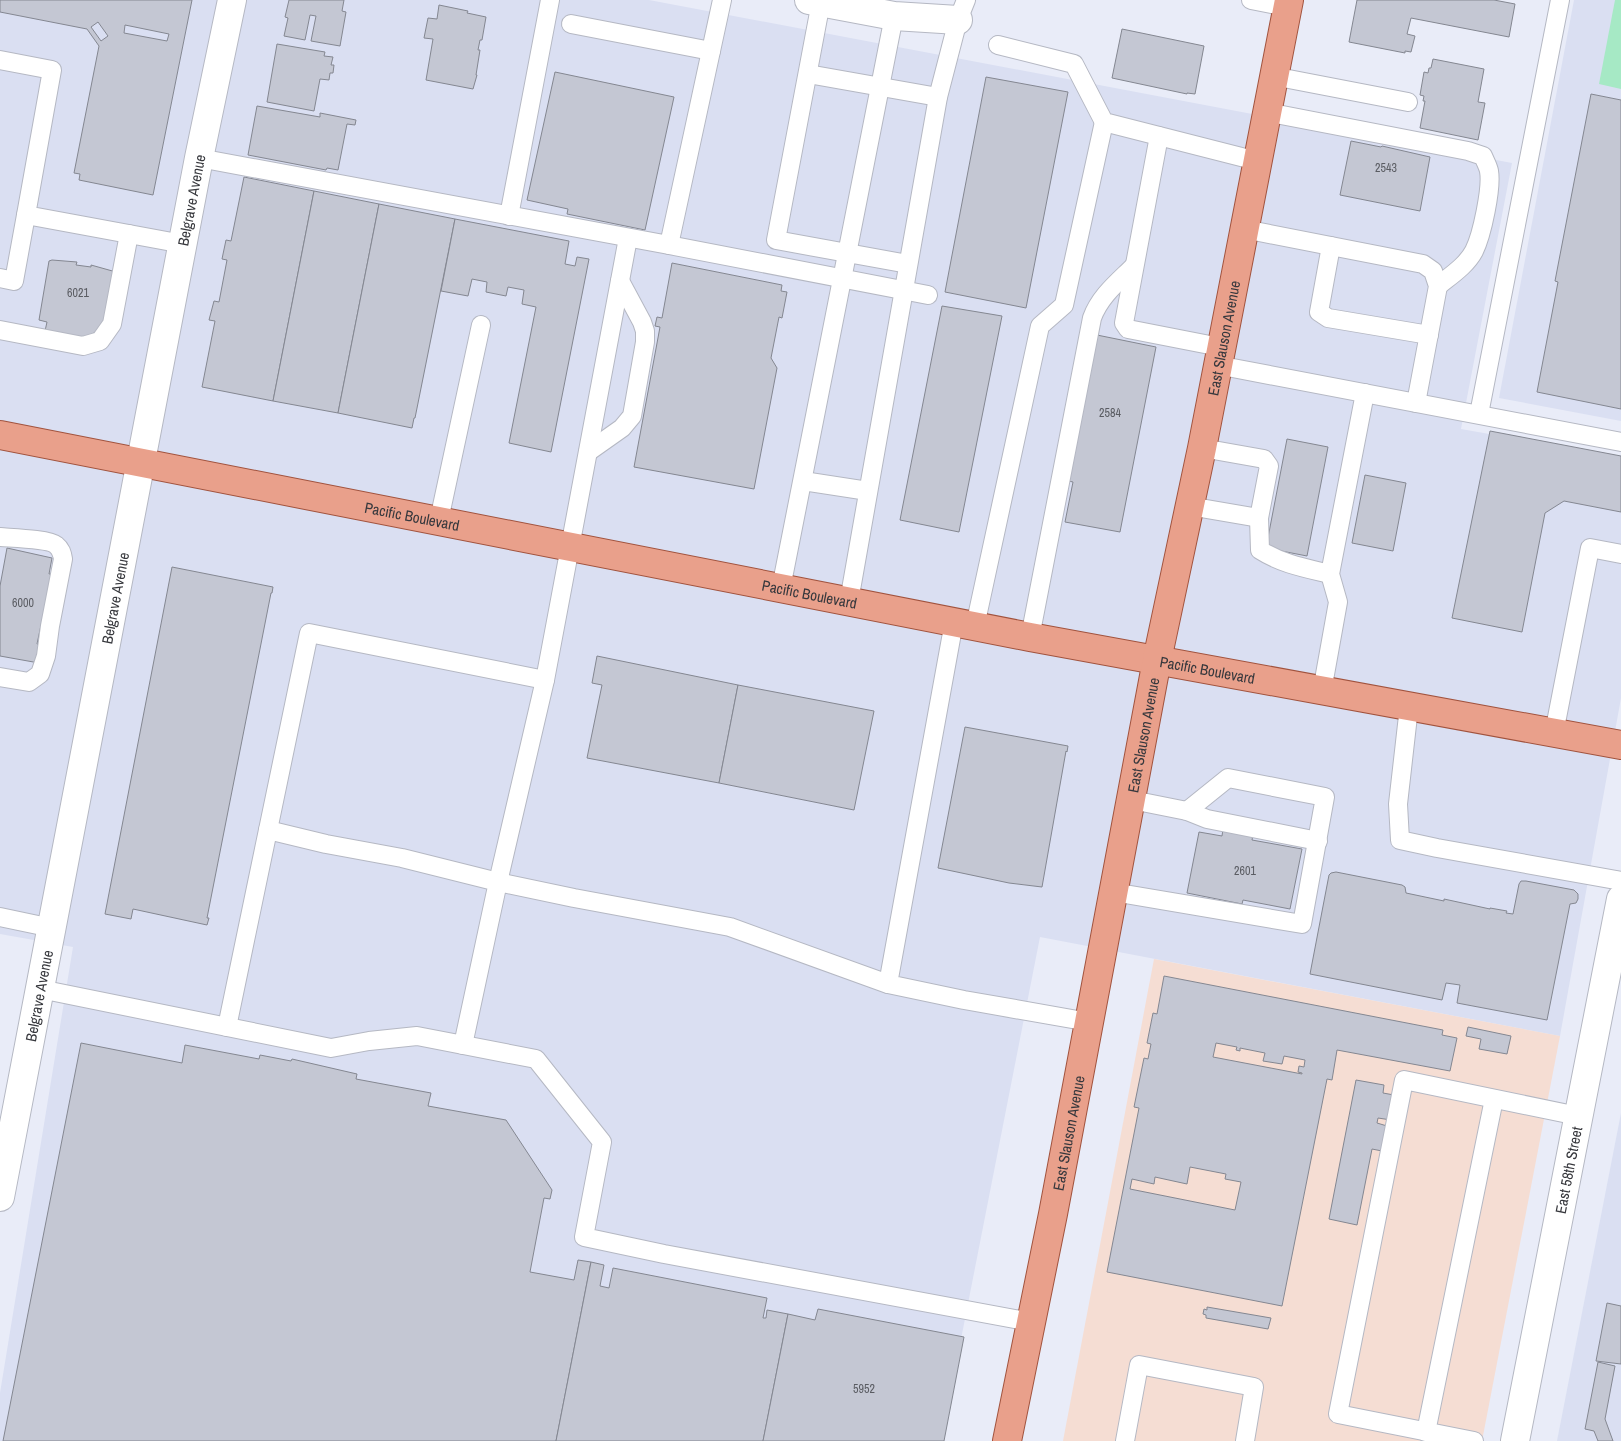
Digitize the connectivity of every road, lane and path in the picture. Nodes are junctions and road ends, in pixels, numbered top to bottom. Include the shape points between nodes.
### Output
1 (232, 0) edge
2 (550, 0) edge
3 (722, 0) edge
4 (1251, 0) edge
5 (1560, 0) edge
6 (815, 1) edge
7 (1288, 4) edge
8 (962, 10) edge
9 (894, 16) junction
10 (571, 24) dead end
11 (998, 45) dead end
12 (711, 51) junction
13 (0, 60) edge
14 (808, 74) junction
15 (1274, 76) junction
16 (880, 87) junction
17 (938, 97) junction
18 (1408, 102) dead end
19 (1266, 112) junction
20 (1104, 122) junction
21 (1159, 136) junction
22 (199, 158) junction
23 (1258, 161) junction
24 (26, 215) junction
25 (509, 216) junction
26 (1244, 229) junction
27 (130, 234) junction
28 (628, 238) junction
29 (183, 244) junction
30 (669, 245) junction
31 (1331, 246) junction
32 (847, 254) junction
33 (908, 264) junction
34 (1134, 266) junction
35 (0, 278) edge
36 (842, 278) junction
37 (620, 281) junction
38 (1438, 286) junction
39 (903, 290) junction
40 (928, 295) dead end
41 (481, 325) dead end
42 (0, 330) edge
43 (1429, 336) junction
44 (1219, 356) junction
45 (1365, 393) junction
46 (1416, 403) junction
47 (1479, 414) junction
48 (0, 435) edge
49 (1621, 442) edge
50 (1202, 448) junction
51 (588, 452) junction
52 (141, 462) junction
53 (802, 481) junction
54 (868, 491) junction
55 (1189, 506) junction
56 (1259, 518) junction
57 (439, 520) junction
58 (0, 538) edge
59 (570, 546) junction
60 (1621, 554) edge
61 (1330, 574) junction
62 (781, 588) junction
63 (849, 601) junction
64 (965, 624) junction
65 (1030, 637) junction
66 (1157, 660) junction
67 (0, 678) edge
68 (545, 680) junction
69 (1322, 691) junction
70 (1409, 707) junction
71 (1554, 733) junction
72 (1621, 745) edge
73 (1132, 800) junction
74 (1187, 811) junction
75 (268, 830) junction
76 (1318, 841) junction
77 (1621, 881) edge
78 (498, 882) junction
79 (1113, 892) junction
80 (1621, 899) edge
81 (0, 917) edge
82 (52, 928) junction
83 (888, 984) junction
84 (40, 989) junction
85 (1089, 1022) junction
86 (227, 1027) junction
87 (464, 1045) junction
88 (1494, 1099) junction
89 (1578, 1116) junction
90 (0, 1197) edge
91 (1031, 1322) junction
92 (1426, 1432) junction
93 (1007, 1441) edge
94 (1125, 1441) edge
95 (1245, 1441) edge
96 (1474, 1441) edge
97 (1515, 1441) edge

1 - 22 street, Belgrave Avenue
2 - 25 lane
3 - 12 lane
4 - 7 lane
5 - 47 lane
6 - 9 street
6 - 14 lane
7 - 15 main road, East Slauson Avenue
8 - 9 street
8 - 17 lane
9 - 16 lane
10 - 12 lane
11 - 20 lane via 1074,64
12 - 30 lane
13 - 24 lane via 52,70
14 - 16 lane
14 - 32 lane via 776,240
15 - 18 lane
15 - 19 main road, East Slauson Avenue
16 - 17 lane
16 - 32 lane
17 - 33 lane
19 - 23 main road, East Slauson Avenue
19 - 38 lane via 1483,156 1489,170 1481,232 1474,251
20 - 21 lane
20 - 64 lane via 1064,305 1040,326
21 - 23 lane
21 - 34 lane
22 - 25 lane
22 - 29 street, Belgrave Avenue
23 - 26 main road, East Slauson Avenue
24 - 27 lane
24 - 35 lane via 14,281
25 - 28 lane
26 - 31 lane
26 - 44 main road, East Slauson Avenue
27 - 29 lane
27 - 42 lane via 112,324 100,341 83,346
28 - 30 lane
28 - 37 lane
29 - 52 street, Belgrave Avenue
30 - 36 lane
31 - 38 lane via 1423,264 1433,270
31 - 43 lane via 1319,312 1328,318
32 - 33 lane
32 - 36 lane
33 - 39 lane
34 - 44 lane via 1124,323 1128,329
34 - 65 lane via 1104,296 1092,318
36 - 39 lane
36 - 53 lane
37 - 51 lane
37 - 51 lane via 645,331 632,416 628,423
38 - 43 lane
39 - 40 lane
39 - 54 lane
41 - 57 lane
43 - 46 lane
44 - 45 lane
44 - 50 main road, East Slauson Avenue
45 - 46 lane
45 - 61 lane
46 - 47 lane
47 - 49 lane
48 - 52 main road, Pacific Boulevard
50 - 55 main road, East Slauson Avenue
50 - 56 lane via 1264,459 1269,466
51 - 59 lane
52 - 57 main road, Pacific Boulevard
52 - 82 street, Belgrave Avenue
53 - 54 lane
53 - 62 lane
54 - 63 lane
55 - 56 lane
55 - 66 main road, East Slauson Avenue
56 - 61 lane via 1260,550 1292,565
57 - 59 main road, Pacific Boulevard
58 - 67 lane via 54,543 61,550 63,559 40,674 29,682
59 - 62 main road, Pacific Boulevard
59 - 68 lane
60 - 71 lane via 1590,548
61 - 69 lane via 1338,602
62 - 63 main road, Pacific Boulevard
63 - 64 main road, Pacific Boulevard
64 - 65 main road, Pacific Boulevard
64 - 83 lane
65 - 66 main road, Pacific Boulevard
66 - 69 main road, Pacific Boulevard
66 - 73 main road, East Slauson Avenue
68 - 75 lane via 309,633
68 - 78 lane
69 - 70 main road, Pacific Boulevard
70 - 71 main road, Pacific Boulevard
70 - 77 lane via 1398,804 1400,840
71 - 72 main road, Pacific Boulevard
73 - 74 lane
73 - 79 main road, East Slauson Avenue
74 - 76 lane
74 - 76 lane via 1228,778 1325,797
75 - 78 lane
75 - 86 lane
76 - 79 lane via 1302,924
78 - 83 lane via 730,927
78 - 87 lane
79 - 85 main road, East Slauson Avenue
80 - 89 street, East 58th Street
81 - 82 lane
82 - 84 street, Belgrave Avenue
83 - 85 lane
84 - 86 lane
84 - 90 street, Belgrave Avenue
85 - 91 main road, East Slauson Avenue
86 - 87 lane via 331,1048 417,1036
87 - 91 lane via 536,1059 602,1142 584,1237
88 - 89 lane
88 - 92 lane
88 - 92 lane via 1404,1080 1338,1414
89 - 97 street, East 58th Street
91 - 93 main road, East Slauson Avenue
92 - 96 lane
94 - 95 lane via 1139,1365 1254,1387

